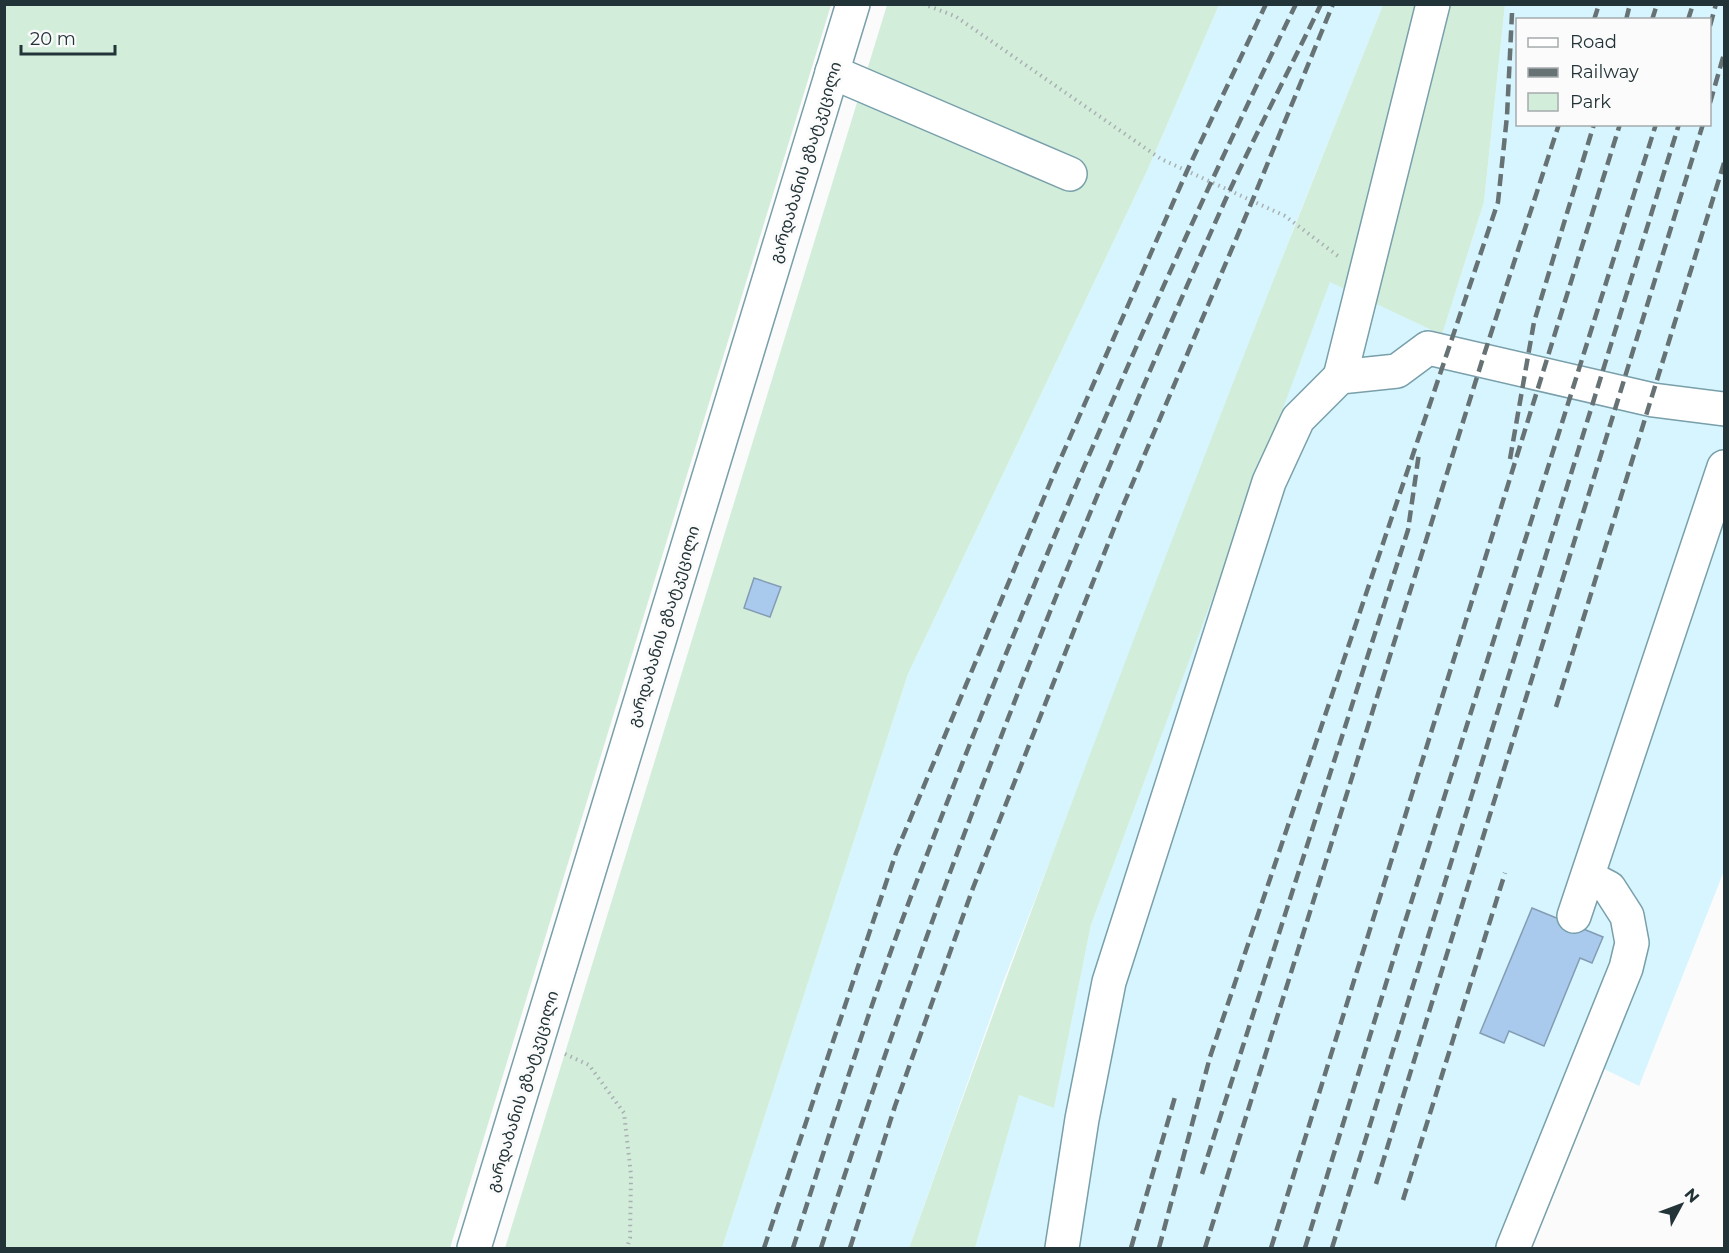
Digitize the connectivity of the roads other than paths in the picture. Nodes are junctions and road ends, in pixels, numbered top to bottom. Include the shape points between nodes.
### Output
1 (852, 4) edge
2 (1433, 4) edge
3 (832, 72) junction
4 (1070, 174) dead end
5 (1340, 377) junction
6 (1725, 409) edge
7 (1725, 467) edge
8 (1588, 877) junction
9 (1574, 916) dead end
10 (474, 1248) edge
11 (1062, 1248) edge
12 (1513, 1248) edge

1 - 3 main road, გარდაბანის გზატკეცილი
2 - 5 main road
3 - 4 main road
3 - 10 main road, გარდაბანის გზატკეცილი
5 - 6 main road via 1397,371 1428,348 1653,400
5 - 11 main road via 1298,418 1269,483 1113,971 1082,1119
7 - 8 main road
8 - 9 main road
8 - 12 main road via 1609,888 1627,916 1632,943

